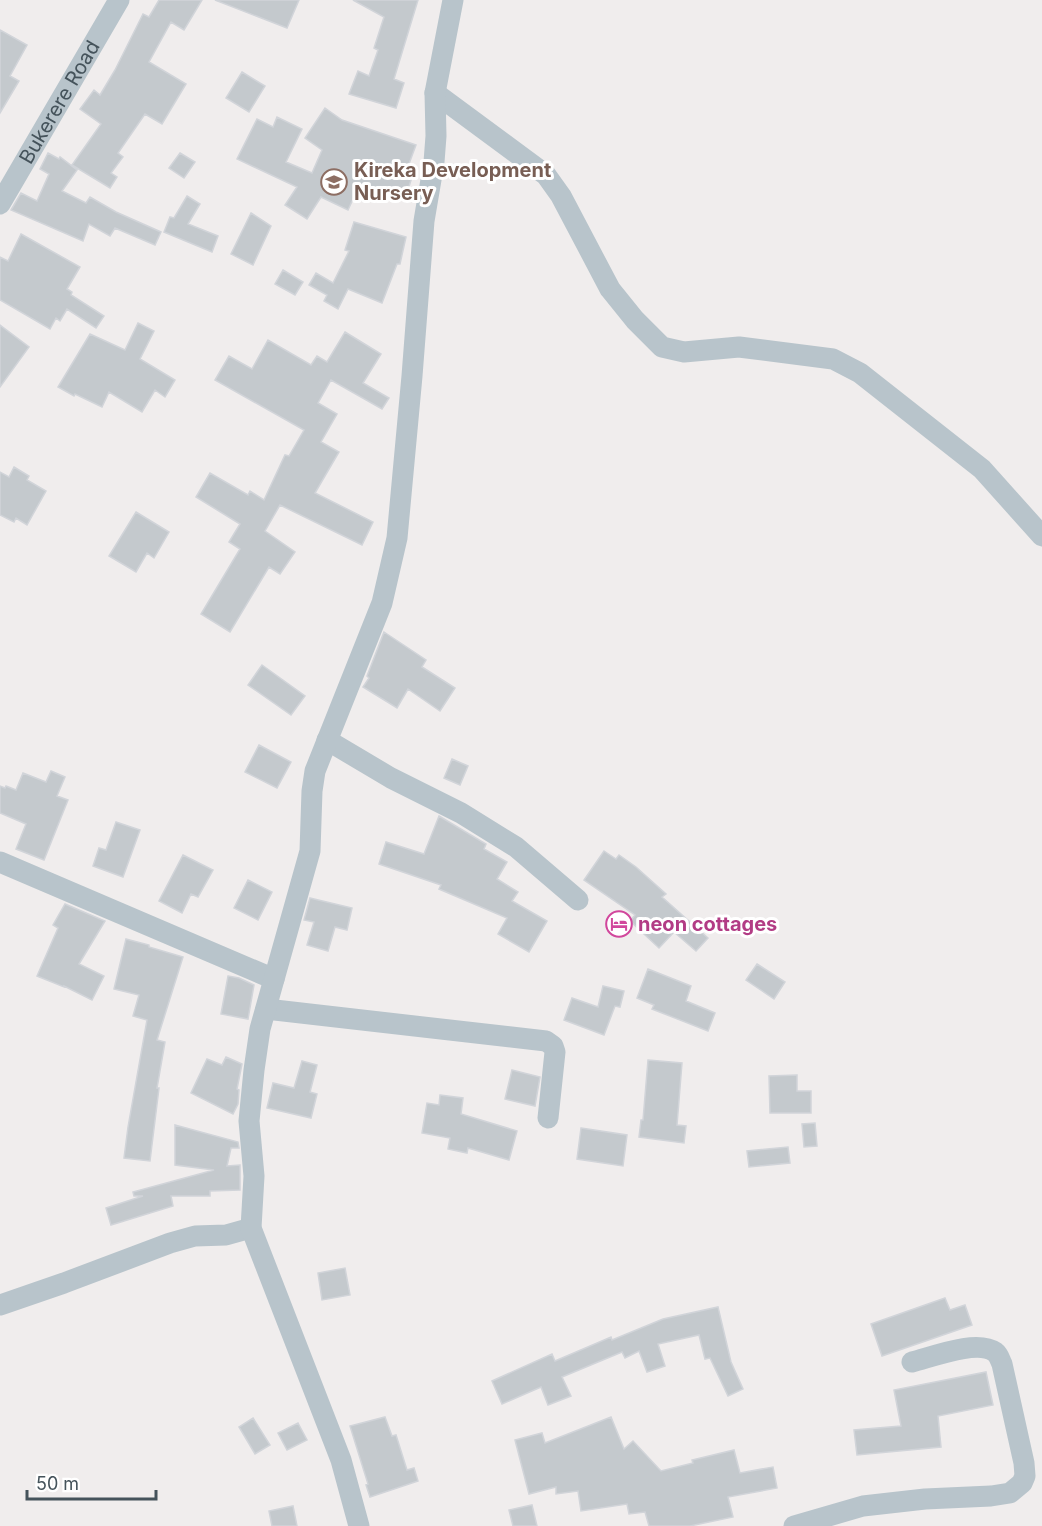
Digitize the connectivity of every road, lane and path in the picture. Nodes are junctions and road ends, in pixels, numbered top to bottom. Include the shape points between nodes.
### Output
1 (119, 0) edge
2 (453, 0) edge
3 (435, 93) junction
4 (0, 204) edge
5 (1042, 536) edge
6 (327, 740) junction
7 (0, 862) edge
8 (578, 900) dead end
9 (274, 979) junction
10 (266, 1009) junction
11 (548, 1118) dead end
12 (251, 1228) junction
13 (0, 1305) edge
14 (912, 1362) dead end
15 (358, 1526) edge
16 (794, 1526) edge

1 - 4 street, Bukerere Road
2 - 3 street
3 - 5 street via 546,176 561,196 610,289 662,346 684,352 739,348 833,359 860,373 982,469
3 - 6 street via 434,162 424,220 397,538 382,603
6 - 8 street via 516,847
6 - 9 street via 315,771 310,851
7 - 9 street
9 - 10 street
10 - 11 street via 546,1041 555,1052
10 - 12 street via 249,1121 254,1176
12 - 13 street via 170,1243
12 - 15 street via 341,1460
14 - 16 street via 970,1347 985,1347 998,1355 1024,1463 1022,1483 1010,1493 863,1506

